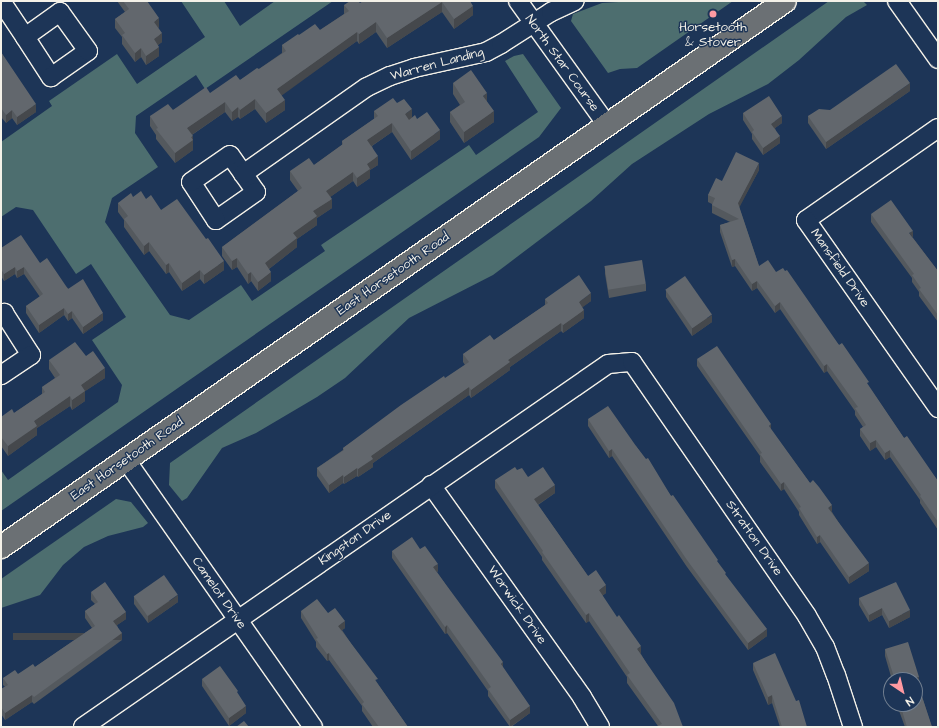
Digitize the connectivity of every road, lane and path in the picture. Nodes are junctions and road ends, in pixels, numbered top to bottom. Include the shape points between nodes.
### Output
1 (1, 1) edge
2 (518, 1) edge
3 (575, 1) edge
4 (785, 1) edge
5 (897, 1) edge
6 (533, 22) junction
7 (25, 37) dead end
8 (938, 59) edge
9 (607, 125) junction
10 (938, 128) edge
11 (243, 174) dead end
12 (1, 315) edge
13 (632, 362) joint
14 (1, 375) edge
15 (938, 408) edge
16 (126, 460) junction
17 (431, 485) junction
18 (1, 547) edge
19 (238, 620) junction
20 (83, 727) edge
21 (313, 727) edge
22 (600, 727) edge
23 (853, 727) edge

1 - 7 street
2 - 6 street, North Star Course
3 - 6 street, Warren Landing
4 - 9 main road, East Horsetooth Road
5 - 8 street
6 - 9 street, North Star Course
6 - 11 street, Warren Landing via 486,52 414,68 390,76 367,88
9 - 16 main road, East Horsetooth Road
10 - 15 street, Mansfield Drive via 806,220
12 - 14 street via 4,313 31,355
13 - 17 street, Kingston Drive via 608,364
13 - 23 street, Stratton Drive via 807,616 825,647
16 - 18 main road, East Horsetooth Road
16 - 19 street, Camelot Drive
17 - 19 street, Kingston Drive
17 - 22 street, Worwick Drive via 582,697
19 - 20 street, Kingston Drive
19 - 21 street, Camelot Drive

